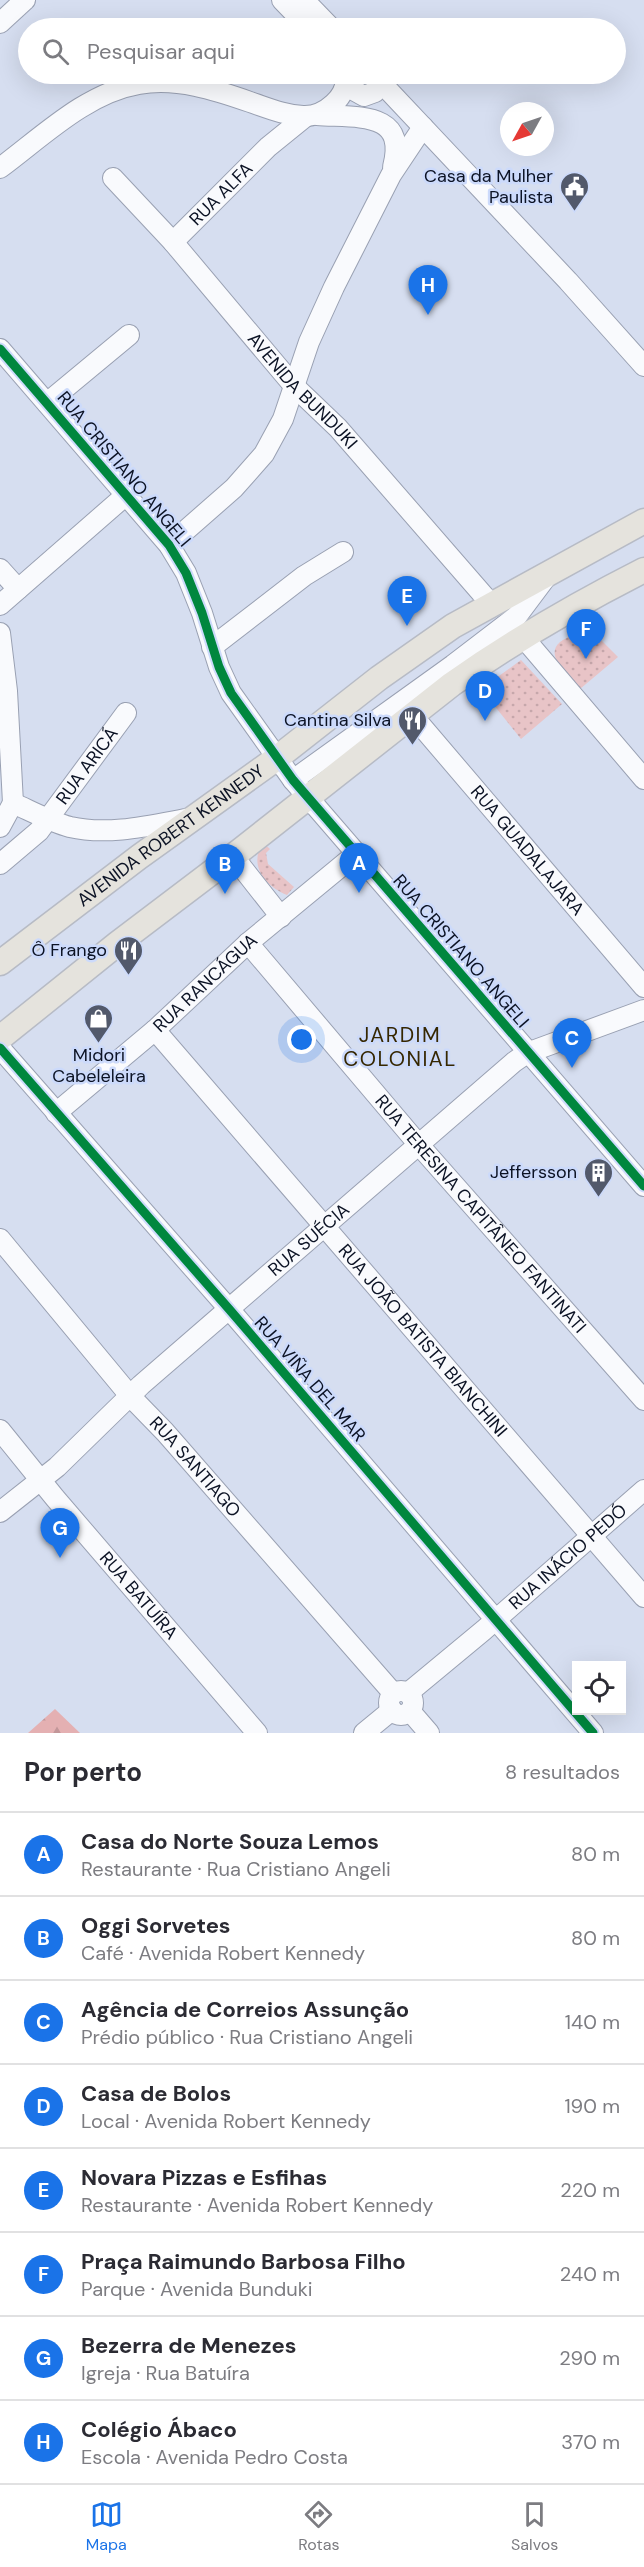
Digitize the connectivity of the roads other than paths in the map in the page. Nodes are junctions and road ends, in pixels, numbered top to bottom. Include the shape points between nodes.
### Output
1 (25, 0) edge
2 (282, 0) edge
3 (304, 0) edge
4 (299, 18) edge
5 (321, 18) edge
6 (0, 23) edge
7 (147, 84) edge
8 (184, 84) edge
9 (346, 84) edge
10 (351, 84) edge
11 (376, 84) edge
12 (383, 84) edge
13 (249, 101) junction
14 (311, 116) junction
15 (423, 128) junction
16 (268, 147) junction
17 (0, 168) edge
18 (391, 175) junction
19 (113, 178) dead end
20 (173, 242) junction
21 (129, 335) dead end
22 (0, 349) edge
23 (644, 366) edge
24 (294, 386) junction
25 (47, 403) junction
26 (126, 495) junction
27 (644, 521) edge
28 (169, 545) junction
29 (343, 552) dead end
30 (0, 569) edge
31 (644, 570) edge
32 (550, 571) junction
33 (18, 590) junction
34 (491, 604) junction
35 (0, 605) edge
36 (0, 633) edge
37 (523, 637) junction
38 (212, 648) junction
39 (126, 713) dead end
40 (412, 715) junction
41 (277, 758) junction
42 (644, 779) edge
43 (300, 788) junction
44 (13, 803) junction
45 (197, 817) junction
46 (49, 818) junction
47 (0, 827) edge
48 (356, 854) junction
49 (233, 856) junction
50 (0, 864) edge
51 (280, 917) junction
52 (248, 944) junction
53 (0, 963) edge
54 (644, 987) edge
55 (644, 1010) edge
56 (155, 1030) junction
57 (0, 1038) edge
58 (0, 1048) edge
59 (527, 1053) junction
60 (56, 1113) junction
61 (419, 1145) junction
62 (644, 1186) edge
63 (325, 1226) junction
64 (0, 1239) edge
65 (229, 1309) junction
66 (131, 1397) junction
67 (644, 1400) edge
68 (0, 1430) edge
69 (42, 1480) junction
70 (644, 1490) edge
71 (0, 1512) edge
72 (591, 1536) junction
73 (644, 1597) edge
74 (496, 1620) junction
75 (400, 1702) junction
76 (257, 1733) edge
77 (364, 1733) edge
78 (429, 1733) edge
79 (593, 1733) edge

1 - 6 street
2 - 4 street
3 - 5 street
7 - 17 street via 122,88 86,106
8 - 13 street
9 - 14 street, RUA ALFA via 339,98
10 - 11 street via 364,96 375,92
12 - 15 street
13 - 14 street via 284,114
13 - 16 street, RUA ALFA via 267,125
14 - 16 street, RUA ALFA
14 - 18 street via 370,119 388,128 396,138 397,148
15 - 18 street
15 - 23 street
16 - 20 street, RUA ALFA
18 - 24 street via 334,287
19 - 20 street, AVENIDA BUNDUKI
20 - 24 street, AVENIDA BUNDUKI
21 - 25 street
22 - 25 street, RUA CRISTIANO ANGELI
24 - 28 street via 275,435 250,472
24 - 34 street, AVENIDA BUNDUKI via 346,436
25 - 26 street, RUA CRISTIANO ANGELI
26 - 28 street, RUA CRISTIANO ANGELI
26 - 33 street
27 - 32 main road, AVENIDA ROBERT KENNEDY
28 - 38 street, RUA CRISTIANO ANGELI via 186,573
29 - 38 street via 304,576
30 - 33 street
31 - 37 main road, AVENIDA ROBERT KENNEDY
32 - 34 main road, AVENIDA ROBERT KENNEDY
32 - 43 street, AVENIDA ROBERT KENNEDY via 517,616
33 - 35 street
34 - 41 main road, AVENIDA ROBERT KENNEDY via 379,678
36 - 44 street
37 - 40 main road, AVENIDA ROBERT KENNEDY
37 - 42 street
38 - 41 street, RUA CRISTIANO ANGELI via 231,693
39 - 46 street, RUA ARICÁ
40 - 43 main road, AVENIDA ROBERT KENNEDY
40 - 54 street, RUA GUADALAJARA
41 - 43 street, RUA CRISTIANO ANGELI
41 - 45 main road, AVENIDA ROBERT KENNEDY
43 - 48 street, RUA CRISTIANO ANGELI
43 - 49 main road, AVENIDA ROBERT KENNEDY
44 - 46 street, RUA ARICÁ
44 - 47 street
45 - 46 street via 118,829 70,827
45 - 53 main road, AVENIDA ROBERT KENNEDY via 139,856
46 - 50 street, RUA ARICÁ
48 - 51 street, RUA RANCÁGUA
48 - 59 street, RUA CRISTIANO ANGELI
49 - 51 street
49 - 57 main road, AVENIDA ROBERT KENNEDY
51 - 52 street, RUA RANCÁGUA
52 - 56 street, RUA RANCÁGUA
52 - 61 street, RUA TERESINA CAPITÂNEO FANTINATI
55 - 59 street, RUA SUÉCIA
56 - 60 street, RUA RANCÁGUA
56 - 63 street, RUA JOÃO BATISTA BIANCHINI
58 - 60 street, RUA VIÑA DEL MAR
59 - 61 street, RUA SUÉCIA
59 - 62 street, RUA CRISTIANO ANGELI
60 - 65 street, RUA VIÑA DEL MAR
61 - 63 street, RUA SUÉCIA
61 - 67 street, RUA TERESINA CAPITÂNEO FANTINATI
63 - 65 street, RUA SUÉCIA
63 - 72 street, RUA JOÃO BATISTA BIANCHINI
64 - 66 street, RUA SANTIAGO
65 - 66 street, RUA SUÉCIA
65 - 74 street, RUA VIÑA DEL MAR
66 - 69 street, RUA SUÉCIA
66 - 75 street, RUA SANTIAGO
68 - 69 street, RUA BATUÍRA
69 - 71 street, RUA SUÉCIA
69 - 76 street, RUA BATUÍRA
70 - 72 street, RUA INÁCIO PEDÓ
72 - 73 street, RUA JOÃO BATISTA BIANCHINI
72 - 74 street, RUA INÁCIO PEDÓ
74 - 75 street, RUA INÁCIO PEDÓ
74 - 79 street, RUA VIÑA DEL MAR
75 - 77 street, RUA INÁCIO PEDÓ
75 - 78 street, RUA SANTIAGO

